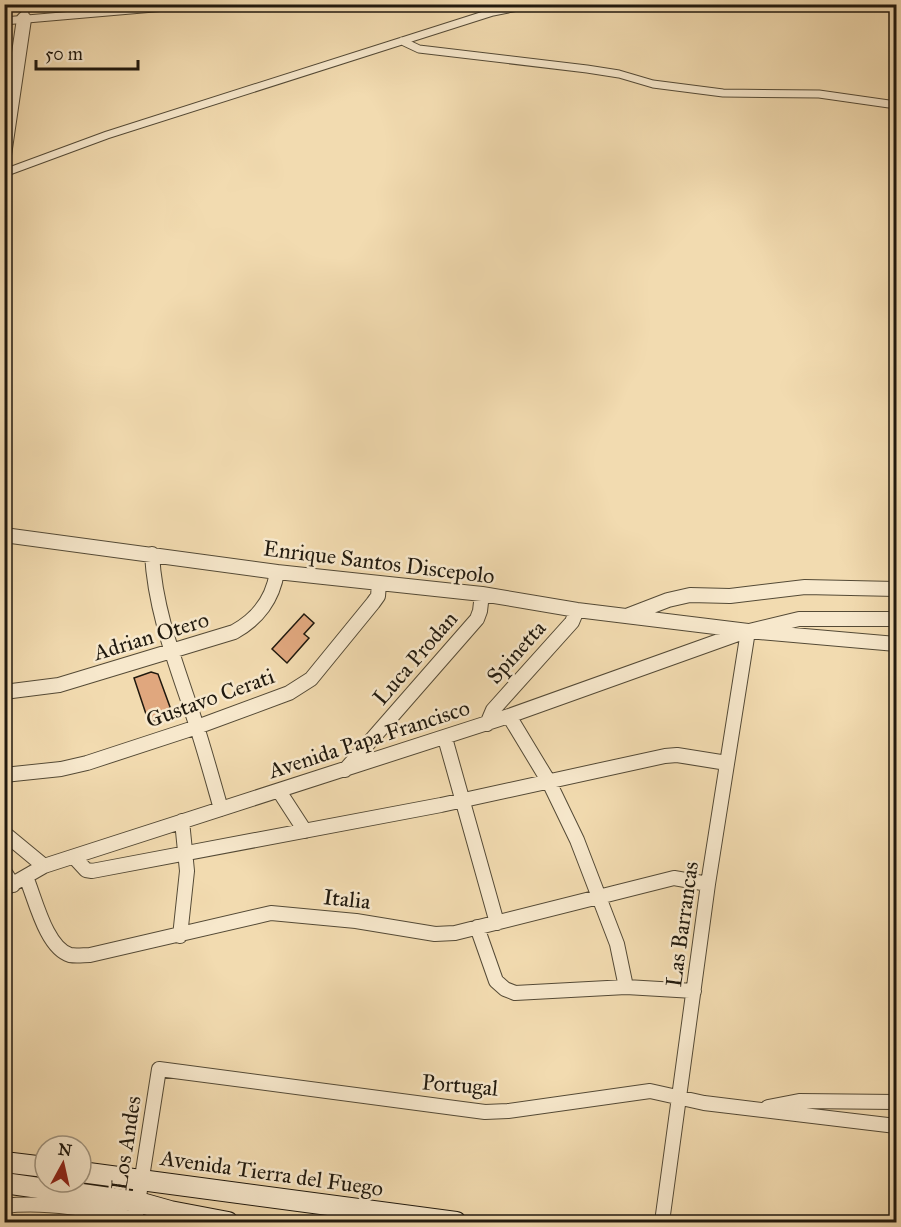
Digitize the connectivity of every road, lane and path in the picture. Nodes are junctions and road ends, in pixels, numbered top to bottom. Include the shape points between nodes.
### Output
1 (26, 4) edge
2 (200, 4) edge
3 (533, 4) edge
4 (24, 19) junction
5 (4, 21) edge
6 (402, 41) junction
7 (897, 105) edge
8 (4, 155) edge
9 (4, 173) edge
10 (4, 535) edge
11 (152, 554) junction
12 (277, 572) junction
13 (379, 584) junction
14 (897, 588) edge
15 (482, 594) junction
16 (577, 610) junction
17 (627, 616) junction
18 (897, 618) edge
19 (748, 631) junction
20 (897, 644) edge
21 (171, 652) junction
22 (4, 692) edge
23 (509, 716) junction
24 (487, 724) junction
25 (197, 727) junction
26 (445, 738) junction
27 (727, 763) junction
28 (344, 771) junction
29 (4, 775) edge
30 (549, 782) junction
31 (279, 791) junction
32 (462, 801) junction
33 (221, 809) junction
34 (182, 821) junction
35 (305, 831) junction
36 (4, 834) edge
37 (186, 853) junction
38 (74, 857) junction
39 (44, 866) junction
40 (4, 871) edge
41 (26, 877) junction
42 (708, 884) junction
43 (9, 887) edge
44 (598, 898) junction
45 (497, 923) junction
46 (477, 927) junction
47 (180, 936) junction
48 (626, 987) junction
49 (694, 991) junction
50 (159, 1069) joint
51 (680, 1097) junction
52 (897, 1102) edge
53 (757, 1110) junction
54 (897, 1126) edge
55 (4, 1162) edge
56 (33, 1166) edge
57 (93, 1174) edge
58 (141, 1180) junction
59 (4, 1183) edge
60 (4, 1206) edge
61 (136, 1214) edge
62 (228, 1222) edge
63 (456, 1222) edge
64 (662, 1222) edge

1 - 4 lane
2 - 4 lane
3 - 6 lane via 493,12
4 - 5 lane
4 - 8 street
6 - 7 lane via 419,49 587,69 653,84 723,93 819,94
6 - 9 lane via 107,135
10 - 11 street, Enrique Santos Discepolo
11 - 12 street, Enrique Santos Discepolo
11 - 21 street via 153,578
12 - 13 street, Enrique Santos Discepolo
12 - 21 street, Adrian Otero via 274,590 255,618 234,632
13 - 15 street, Enrique Santos Discepolo
13 - 25 street, Gustavo Cerati via 373,603 311,679 288,693
14 - 17 street via 805,587 730,596 690,595
15 - 16 street, Enrique Santos Discepolo
15 - 28 street, Luca Prodan via 477,619
16 - 17 street, Enrique Santos Discepolo
16 - 24 street, Spinetta via 572,622 493,710
17 - 19 street, Enrique Santos Discepolo
18 - 19 street, Avenida Papa Francisco via 799,619
19 - 20 street, Enrique Santos Discepolo
19 - 23 street, Avenida Papa Francisco
19 - 27 street, Las Barrancas
21 - 22 street, Adrian Otero via 59,686
21 - 25 street
23 - 24 street, Avenida Papa Francisco
23 - 30 street
24 - 26 street, Avenida Papa Francisco
25 - 29 street, Gustavo Cerati via 87,763
25 - 33 street
26 - 28 street, Avenida Papa Francisco
26 - 32 street
27 - 30 street via 677,755
27 - 42 street, Las Barrancas
28 - 31 street, Avenida Papa Francisco
30 - 32 street
30 - 44 street via 577,840
31 - 33 street, Avenida Papa Francisco
31 - 35 street
32 - 35 street
32 - 45 street
33 - 34 street, Avenida Papa Francisco
34 - 37 street
34 - 38 street, Avenida Papa Francisco
35 - 37 street
36 - 39 street
37 - 38 street via 92,871
37 - 47 street
38 - 39 street, Avenida Papa Francisco
39 - 41 street, Avenida Papa Francisco
40 - 43 street
41 - 43 street, Avenida Papa Francisco
41 - 47 street, Italia via 49,936 70,955 90,955
42 - 44 street, Italia via 674,878
42 - 49 street, Las Barrancas
44 - 45 street, Italia
44 - 48 street via 617,944
45 - 46 street, Italia
46 - 47 street, Italia via 435,934 271,913
46 - 48 street via 496,981 505,989 515,993
48 - 49 street
49 - 51 street, Las Barrancas
50 - 51 street, Portugal via 485,1112 650,1091
50 - 58 street, Los Andes
51 - 53 street, Portugal
51 - 64 street, Las Barrancas
52 - 53 street, Portugal via 799,1101
53 - 54 street, Portugal
55 - 56 street
57 - 58 street, Avenida Tierra del Fuego
58 - 61 street, Los Andes
58 - 63 street, Avenida Tierra del Fuego
59 - 61 street
60 - 61 street via 36,1204
61 - 62 street via 170,1211

